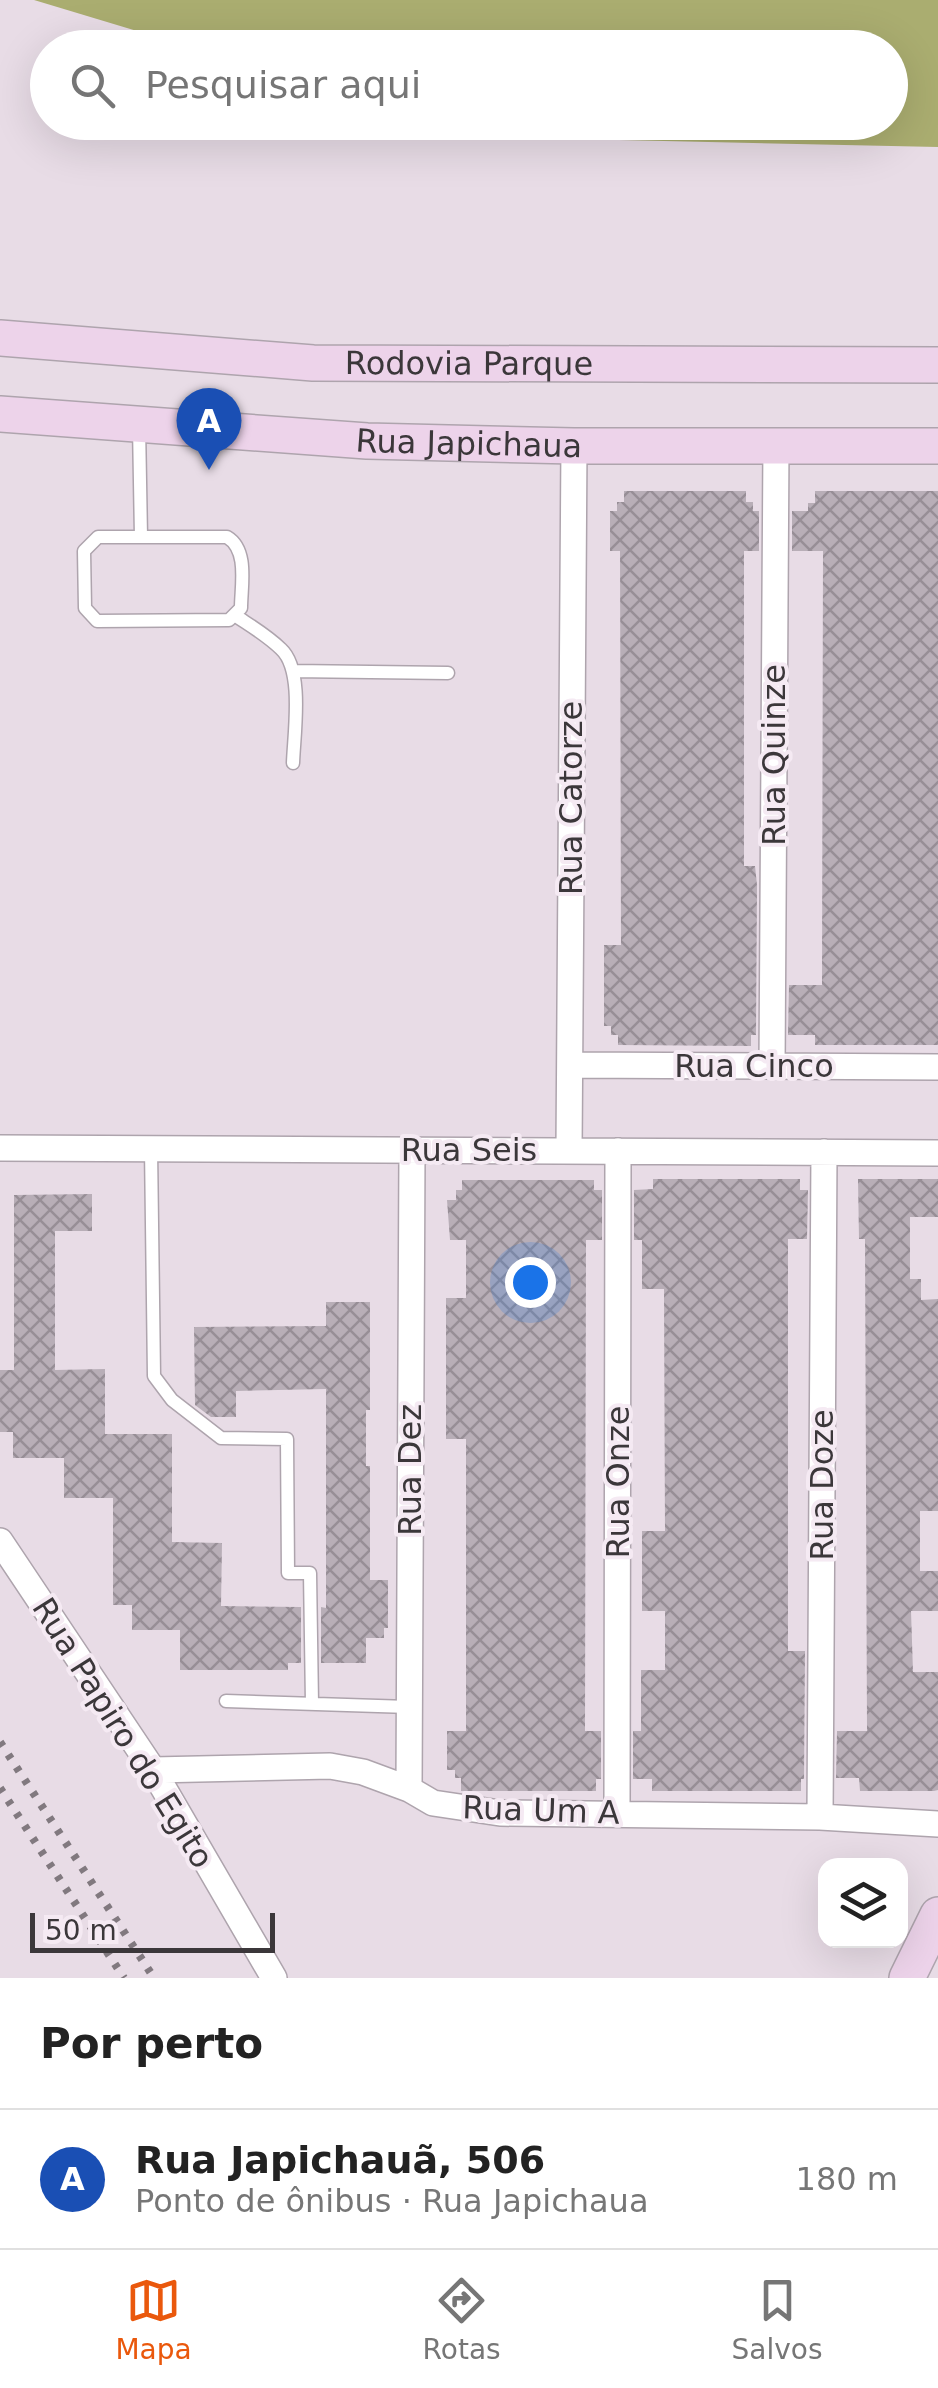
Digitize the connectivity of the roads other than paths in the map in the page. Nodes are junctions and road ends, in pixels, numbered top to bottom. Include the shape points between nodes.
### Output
1 (0, 338) edge
2 (938, 365) edge
3 (0, 414) edge
4 (139, 426) junction
5 (776, 444) junction
6 (574, 446) junction
7 (938, 446) edge
8 (140, 537) junction
9 (236, 616) junction
10 (293, 671) junction
11 (448, 674) dead end
12 (293, 764) dead end
13 (570, 1066) junction
14 (772, 1066) junction
15 (938, 1068) edge
16 (0, 1148) edge
17 (151, 1148) junction
18 (412, 1150) junction
19 (569, 1150) junction
20 (618, 1151) junction
21 (824, 1152) junction
22 (938, 1153) edge
23 (0, 1541) edge
24 (226, 1701) dead end
25 (312, 1704) junction
26 (409, 1707) junction
27 (152, 1770) junction
28 (408, 1789) junction
29 (617, 1812) junction
30 (820, 1817) junction
31 (938, 1824) edge
32 (938, 1915) edge
33 (274, 1978) edge
34 (906, 1978) edge

1 - 2 street, Rodovia Parque via 313,363
3 - 4 street, Rua Japichaua
4 - 6 street, Rua Japichaua via 367,442
4 - 8 lane
5 - 6 street, Rua Japichaua
5 - 7 street, Rua Japichaua
5 - 14 street, Rua Quinze
6 - 13 street, Rua Catorze
8 - 9 lane via 236,542
8 - 9 lane via 98,538 84,551 85,608 96,622
9 - 10 lane via 282,649
10 - 11 lane
10 - 12 lane
13 - 14 street, Rua Cinco
13 - 19 street, Rua Catorze
14 - 15 street, Rua Cinco
16 - 17 street, Rua Seis
17 - 18 street, Rua Seis
17 - 25 lane via 154,1376 172,1400 221,1438 286,1439 288,1573 310,1573
18 - 19 street, Rua Seis
18 - 26 street, Rua Dez
19 - 20 street, Rua Seis
20 - 21 street, Rua Seis
20 - 29 street, Rua Onze
21 - 22 street, Rua Seis
21 - 30 street, Rua Doze
23 - 27 street, Rua Papiro do Egito
24 - 25 lane
25 - 26 lane
26 - 28 street, Rua Dez
27 - 28 street, Rua Um A via 330,1766
27 - 33 street, Rua Papiro do Egito
28 - 29 street, Rua Um A via 452,1808
29 - 30 street, Rua Um A
30 - 31 street, Rua Um A
32 - 34 street

